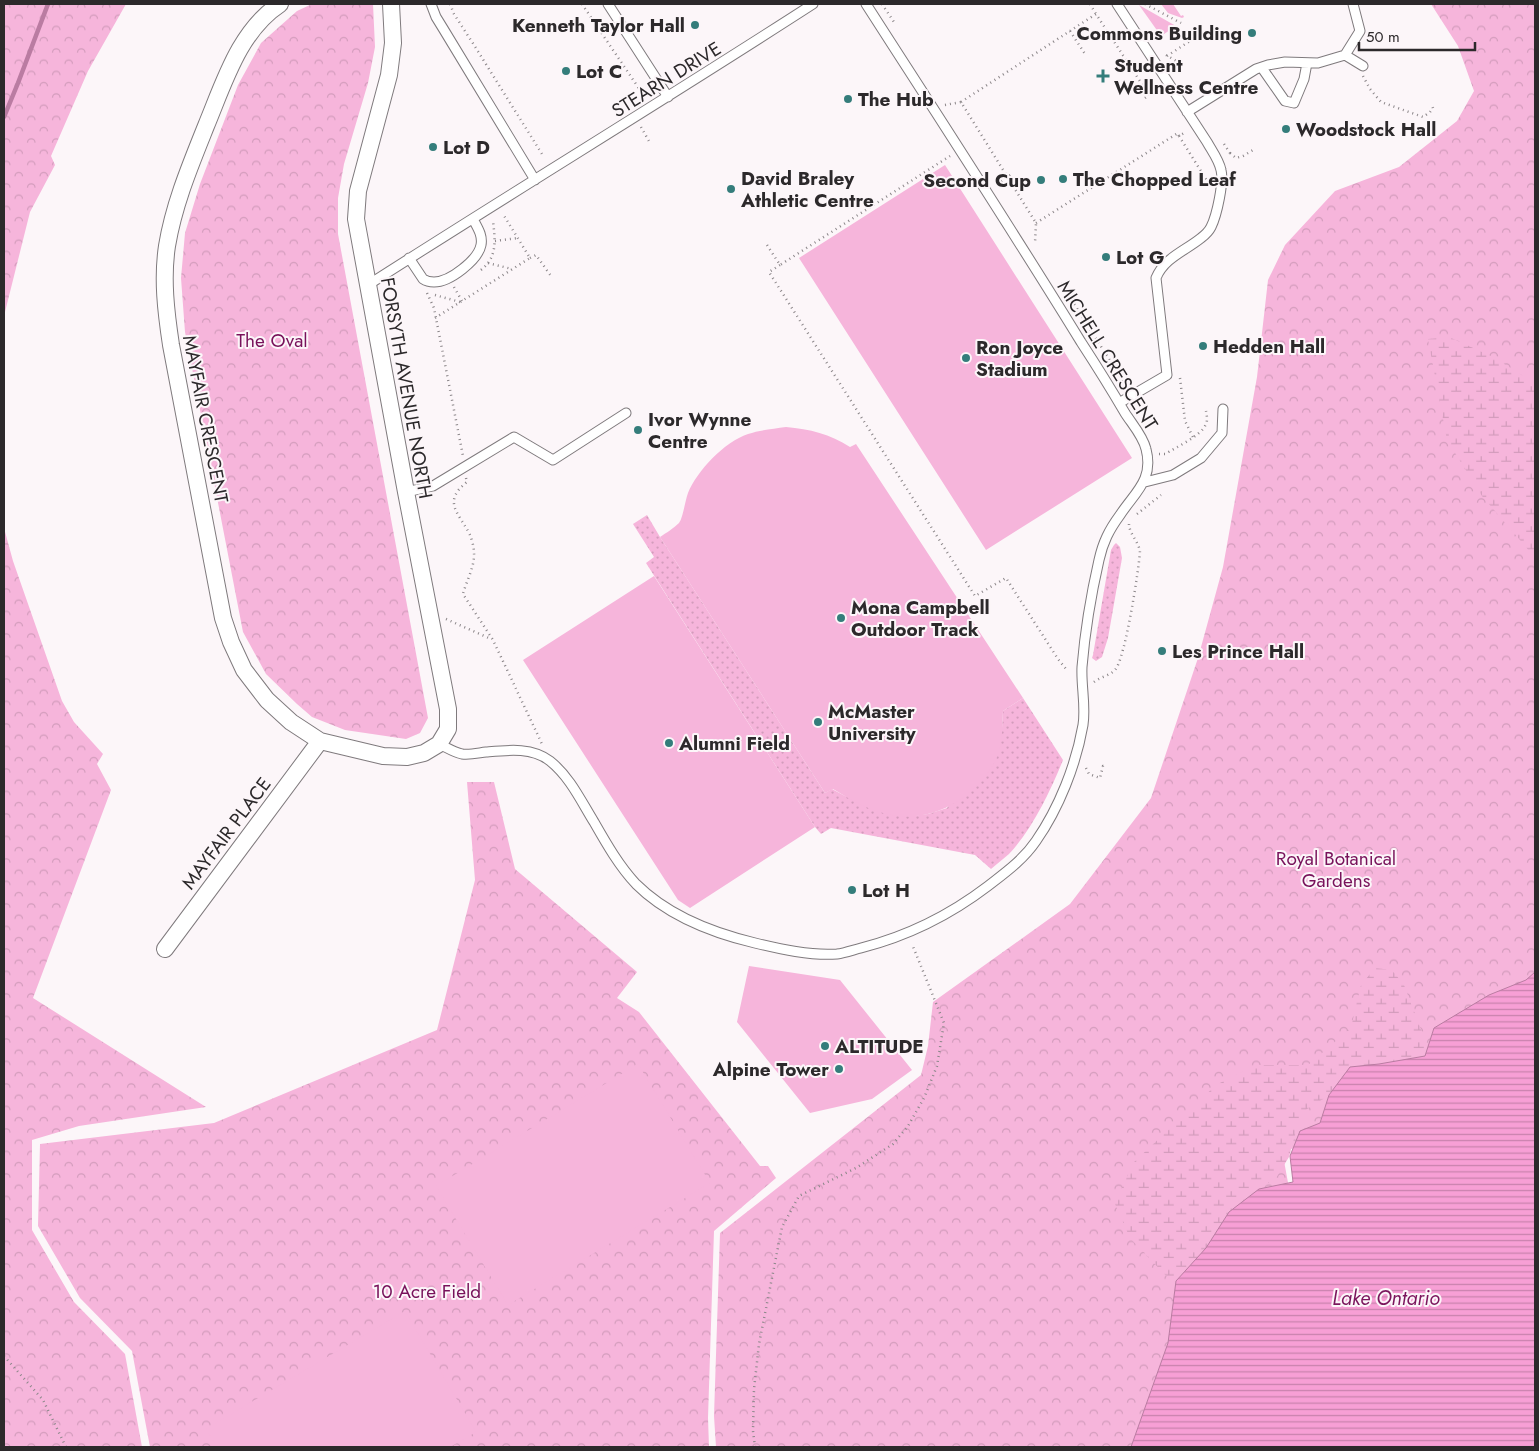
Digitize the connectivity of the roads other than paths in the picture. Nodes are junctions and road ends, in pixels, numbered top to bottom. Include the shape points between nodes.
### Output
1 (280, 4) edge
2 (391, 4) edge
3 (431, 4) edge
4 (608, 4) edge
5 (813, 4) edge
6 (866, 4) edge
7 (1117, 4) edge
8 (1353, 4) edge
9 (1345, 55) junction
10 (1306, 63) junction
11 (1362, 66) road end
12 (1262, 68) junction
13 (668, 97) junction
14 (1187, 112) junction
15 (535, 180) junction
16 (473, 219) junction
17 (410, 258) junction
18 (368, 285) junction
19 (1119, 403) junction
20 (1223, 409) dead end
21 (626, 413) dead end
22 (1144, 482) junction
23 (406, 492) junction
24 (320, 741) junction
25 (439, 744) junction
26 (165, 949) dead end

1 - 24 street, MAYFAIR CRESCENT via 259,22 239,49 184,180 167,247 165,309 223,618 231,642 244,670 267,700 291,722
2 - 18 street, FORSYTH AVENUE NORTH via 393,43 389,75 358,191 356,218
3 - 15 lane
4 - 13 lane
5 - 13 lane, STEARN DRIVE
6 - 19 lane, MICHELL CRESCENT
7 - 14 lane
8 - 9 lane via 1360,31
9 - 10 lane
9 - 11 lane
10 - 12 lane via 1285,62
10 - 12 lane via 1304,79 1294,102 1285,101
12 - 14 lane
13 - 15 lane, STEARN DRIVE
14 - 19 lane via 1222,172 1216,213 1211,228 1165,262 1156,278 1167,374
15 - 16 lane, STEARN DRIVE
16 - 17 lane, STEARN DRIVE
16 - 17 lane via 481,236 481,245 476,256 448,278 435,282 423,279
17 - 18 lane, STEARN DRIVE
18 - 23 street, FORSYTH AVENUE NORTH
19 - 22 lane, MICHELL CRESCENT via 1146,445
20 - 22 lane via 1222,433 1201,458 1173,475
21 - 23 lane via 553,460 514,437 433,486
22 - 25 lane, MICHELL CRESCENT via 1104,540 1086,631 1082,681 1084,722 1074,762 1048,822 1030,848 1005,874 958,908 892,940 839,954 810,953 728,936 660,904 636,884 606,842 566,775 548,760 519,750 466,755
23 - 25 street, FORSYTH AVENUE NORTH via 448,709 448,728
24 - 25 street, MAYFAIR CRESCENT via 383,756 407,757 424,753
24 - 26 street, MAYFAIR PLACE

